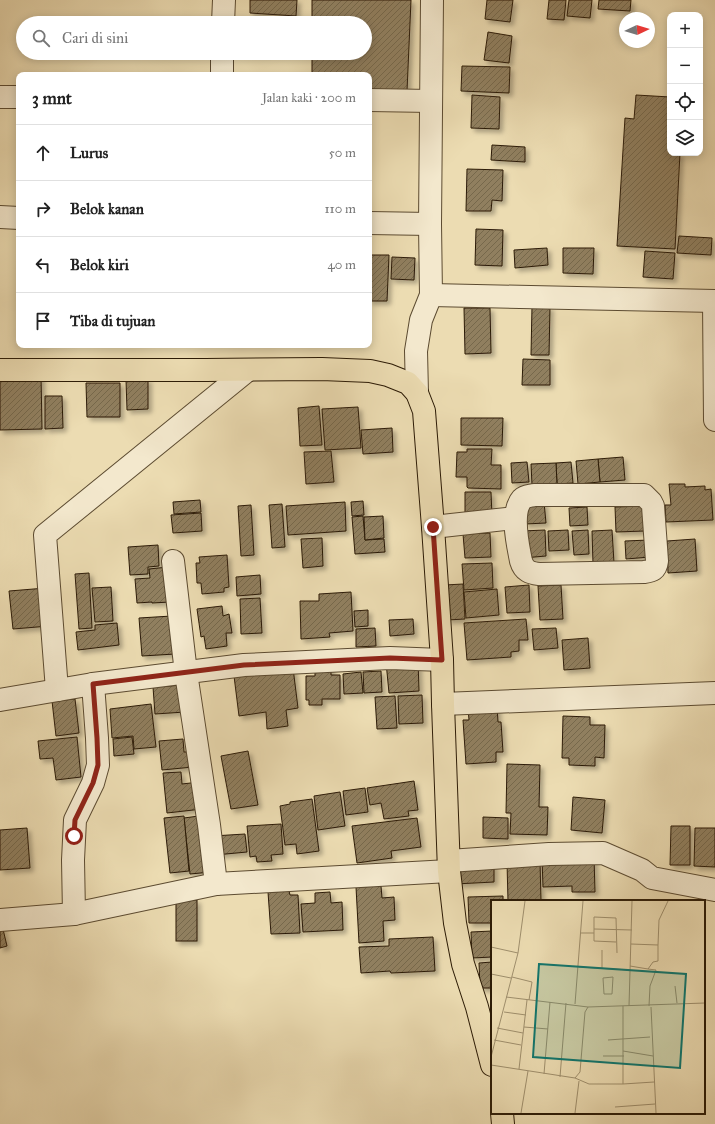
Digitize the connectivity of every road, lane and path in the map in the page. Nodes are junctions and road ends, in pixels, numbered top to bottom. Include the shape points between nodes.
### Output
1 (224, 0) edge
2 (432, 0) edge
3 (223, 16) edge
4 (222, 60) edge
5 (222, 72) edge
6 (0, 97) edge
7 (16, 97) edge
8 (372, 100) edge
9 (432, 101) junction
10 (0, 217) edge
11 (16, 218) edge
12 (372, 223) edge
13 (430, 224) junction
14 (431, 295) junction
15 (714, 301) edge
16 (0, 370) edge
17 (248, 370) junction
18 (417, 393) junction
19 (715, 420) edge
20 (515, 518) junction
21 (433, 527) junction
22 (173, 561) dead end
23 (442, 660) junction
24 (186, 673) junction
25 (93, 684) junction
26 (57, 690) junction
27 (715, 693) edge
28 (0, 700) edge
29 (443, 704) junction
30 (449, 866) junction
31 (216, 884) junction
32 (715, 890) edge
33 (74, 914) junction
34 (0, 920) edge
35 (491, 1061) edge
36 (502, 1114) edge
37 (503, 1124) edge

1 - 3 street
2 - 9 street
4 - 5 street
6 - 7 street
8 - 9 street
9 - 13 street
10 - 11 street
12 - 13 street
13 - 14 street
14 - 15 street
14 - 18 street via 421,320 416,351
15 - 19 street
16 - 17 main road
17 - 18 main road via 370,371 388,374 408,383
17 - 26 street via 45,535
18 - 21 main road via 424,412
20 - 20 street via 522,566 528,572 654,570 656,564 653,506 644,495 527,496 522,499
20 - 21 street
21 - 23 main road
22 - 24 street
23 - 24 street via 390,658 259,664
23 - 29 main road
24 - 25 street
24 - 31 street
25 - 26 street
25 - 33 street via 98,765 93,783 75,820
26 - 28 street
27 - 29 street
29 - 30 main road
30 - 31 street
30 - 32 street via 549,854 604,853 642,870 652,878
30 - 35 main road via 455,923 463,964
31 - 33 street
33 - 34 street
36 - 37 main road

